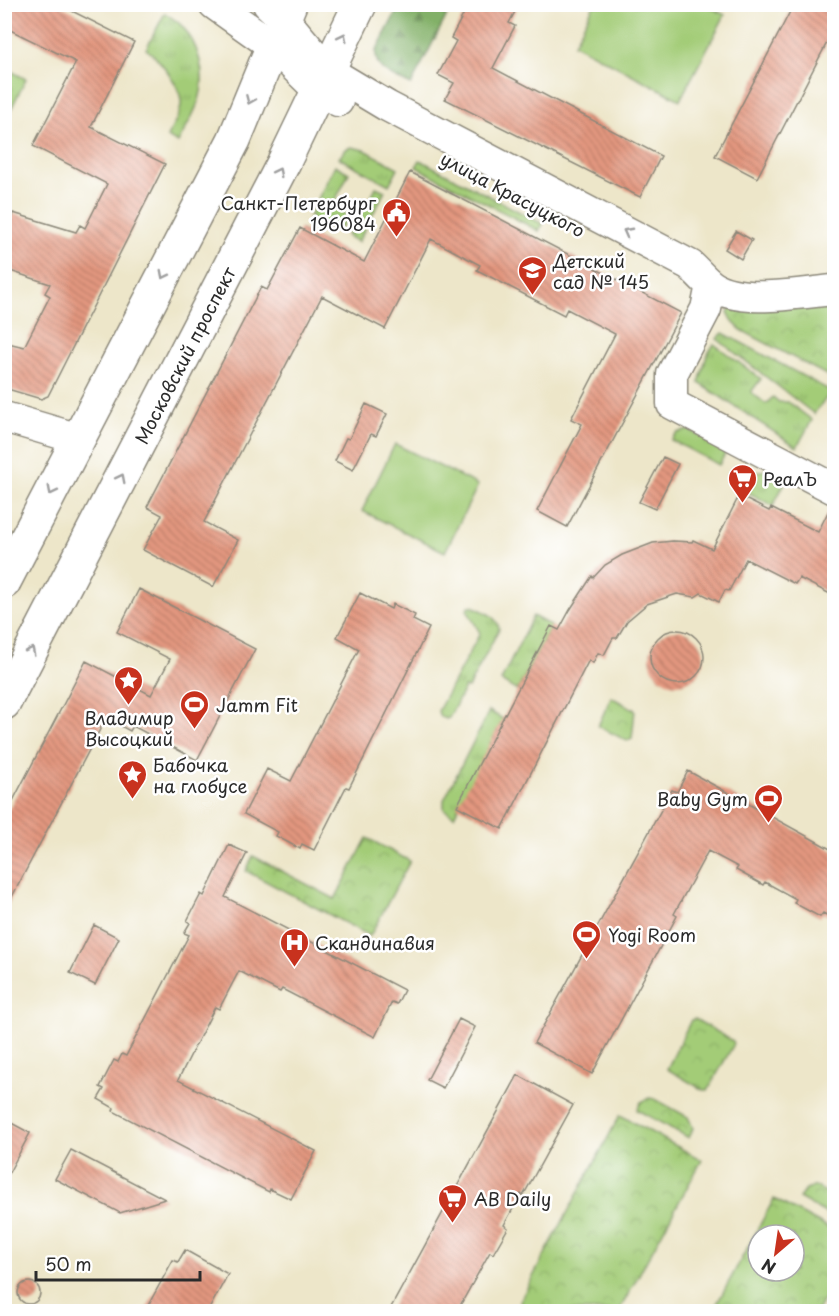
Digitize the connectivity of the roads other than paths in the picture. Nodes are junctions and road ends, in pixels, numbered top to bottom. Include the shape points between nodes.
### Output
1 (214, 4) edge
2 (360, 4) edge
3 (279, 19) edge
4 (322, 80) junction
5 (711, 285) junction
6 (834, 290) edge
7 (4, 417) edge
8 (79, 439) junction
9 (834, 489) edge
10 (4, 582) edge
11 (4, 703) edge

1 - 3 street, улица Красуцкого
4 -> 2 main road, Московский проспект
3 - 4 street, улица Красуцкого
3 -> 8 main road via 234,140
4 - 5 street, улица Красуцкого via 387,106 690,265
11 -> 4 main road, Московский проспект via 283,164
5 - 6 street via 745,297
5 - 9 street via 706,309 672,374 672,404
7 - 8 street
8 -> 10 main road

